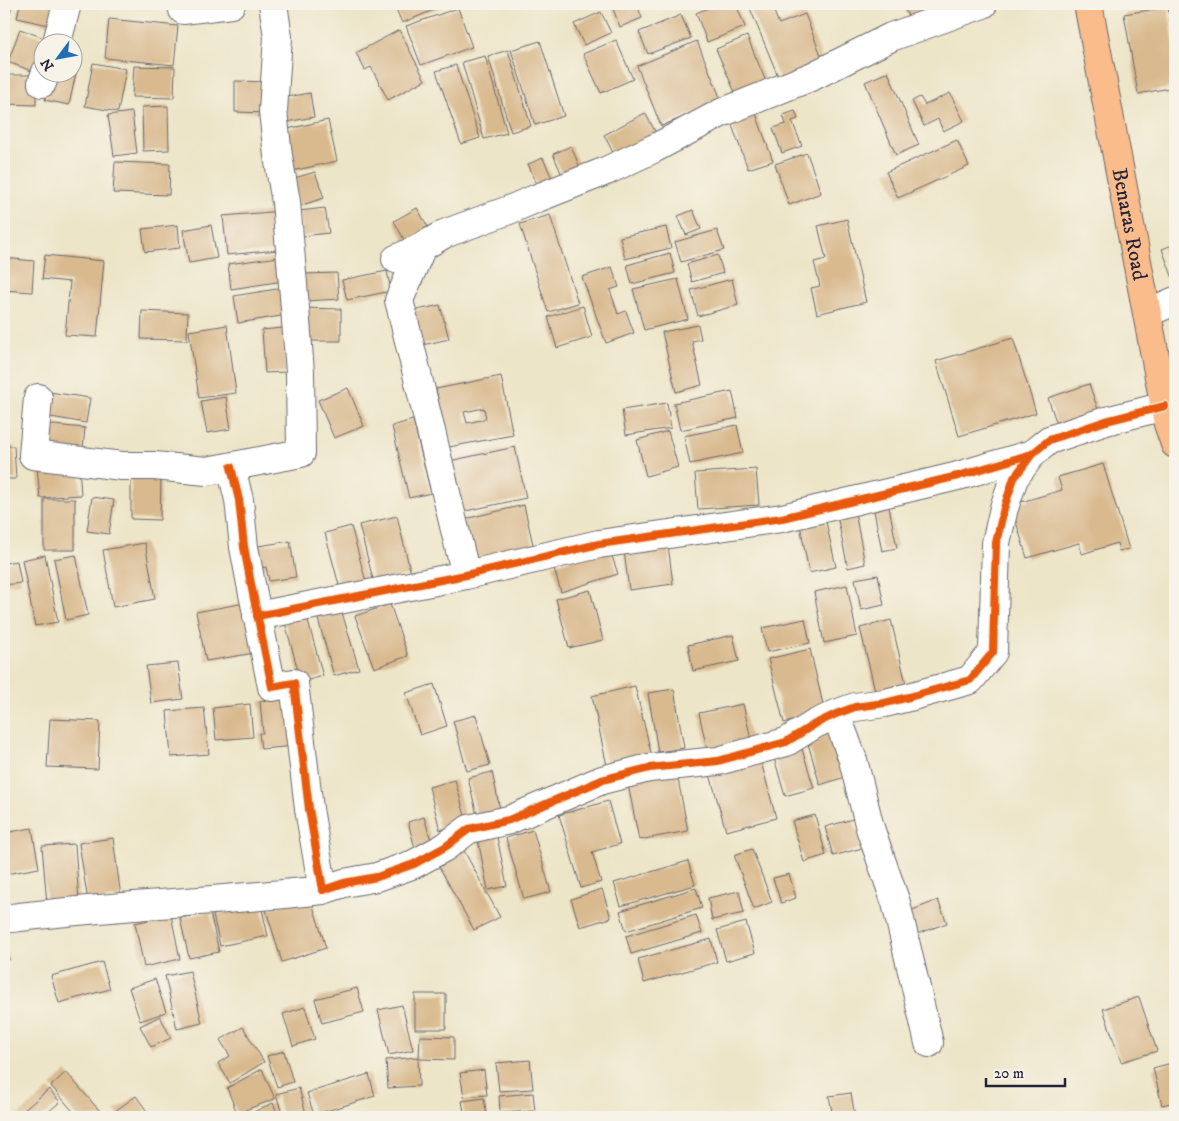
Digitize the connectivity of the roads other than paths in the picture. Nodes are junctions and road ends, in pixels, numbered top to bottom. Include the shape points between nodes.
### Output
1 (67, 4) edge
2 (183, 4) edge
3 (231, 4) edge
4 (273, 4) edge
5 (983, 4) edge
6 (1088, 4) edge
7 (60, 32) edge
8 (422, 247) junction
9 (396, 258) dead end
10 (1175, 301) edge
11 (1147, 313) junction
12 (38, 398) dead end
13 (1165, 406) junction
14 (1175, 444) edge
15 (1032, 454) junction
16 (231, 467) junction
17 (466, 575) junction
18 (257, 616) junction
19 (836, 714) junction
20 (323, 890) junction
21 (4, 919) edge
22 (929, 1043) dead end

1 - 7 street
2 - 3 street via 184,10
4 - 16 street via 278,37 274,111 296,308 301,453
5 - 8 street via 892,38 813,76 721,113 606,172 444,234
6 - 11 main road, Benaras Road
8 - 9 street
8 - 17 street via 399,300
10 - 11 street
11 - 13 main road, Benaras Road
12 - 16 street via 33,455 122,466 207,471
13 - 14 main road, Benaras Road
13 - 15 street via 1076,430 1049,440
15 - 17 street via 958,476 782,518 599,544
15 - 19 street via 1014,478 996,543 993,652 970,680
16 - 18 street
17 - 18 street
18 - 20 street via 272,687 294,683 309,809
19 - 20 street via 786,742 718,761 649,768 602,780 509,820 469,829 414,864
19 - 22 street via 896,903
20 - 21 street

